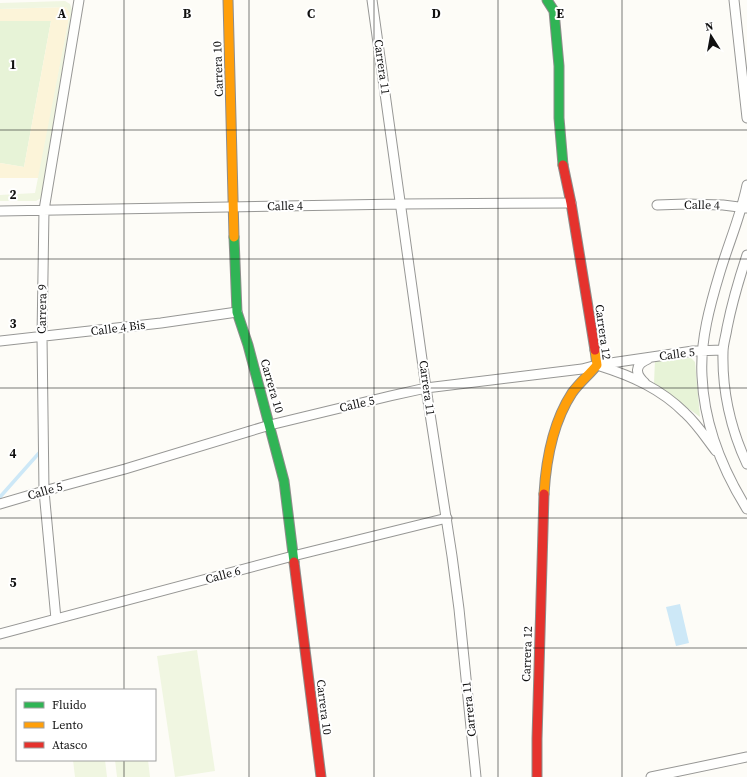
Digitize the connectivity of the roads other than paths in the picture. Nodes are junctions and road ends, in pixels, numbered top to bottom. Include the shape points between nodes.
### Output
1 (79, 0) edge
2 (228, 0) edge
3 (372, 0) edge
4 (548, 0) edge
5 (734, 0) edge
6 (747, 118) edge
7 (747, 185) edge
8 (571, 203) junction
9 (401, 204) junction
10 (657, 205) dead end
11 (745, 207) edge
12 (234, 208) junction
13 (44, 210) junction
14 (0, 211) edge
15 (747, 255) edge
16 (237, 312) junction
17 (42, 337) junction
18 (0, 342) edge
19 (723, 350) junction
20 (703, 351) junction
21 (654, 357) junction
22 (597, 365) junction
23 (646, 384) junction
24 (426, 388) junction
25 (270, 425) junction
26 (720, 456) junction
27 (747, 464) edge
28 (44, 491) junction
29 (0, 504) edge
30 (747, 509) edge
31 (447, 518) junction
32 (293, 556) junction
33 (56, 619) junction
34 (0, 634) edge
35 (747, 757) edge
36 (668, 775) edge
37 (321, 777) edge
38 (476, 777) edge
39 (537, 777) edge
40 (650, 777) edge

1 - 13 street, Carrera 9
2 - 12 street, Carrera 10
3 - 9 street, Carrera 11
4 - 8 street, Carrera 12 via 554,11 563,171
5 - 6 street
7 - 11 street
8 - 9 street, Calle 4
8 - 22 street, Carrera 12
9 - 12 street, Calle 4
9 - 24 street, Carrera 11
10 - 11 street, Calle 4
11 - 20 street via 720,271
12 - 13 street, Calle 4
12 - 16 street, Carrera 10
13 - 14 street, Calle 4
13 - 17 street, Carrera 9
15 - 19 street via 735,288
16 - 17 street, Calle 4 Bis
16 - 25 street, Carrera 10
17 - 18 street, Calle 4 Bis
17 - 28 street, Carrera 9
19 - 20 street, Calle 5
19 - 27 street via 725,390 741,452
20 - 21 street, Calle 5
20 - 26 street via 702,376 707,414
21 - 22 street, Calle 5
21 - 23 street via 643,362 638,369 640,378
22 - 23 street
22 - 24 street, Calle 5
22 - 39 street, Carrera 12 via 573,394 561,417 551,442 545,477
23 - 26 street via 686,413
24 - 25 street, Calle 5
24 - 31 street, Carrera 11
25 - 28 street, Calle 5
25 - 32 street, Carrera 10 via 284,481
26 - 30 street
28 - 29 street, Calle 5
28 - 33 street, Carrera 9
31 - 32 street, Calle 6
31 - 38 street, Carrera 11
32 - 33 street, Calle 6
32 - 37 street, Carrera 10
33 - 34 street, Calle 6
35 - 36 street
36 - 40 street

